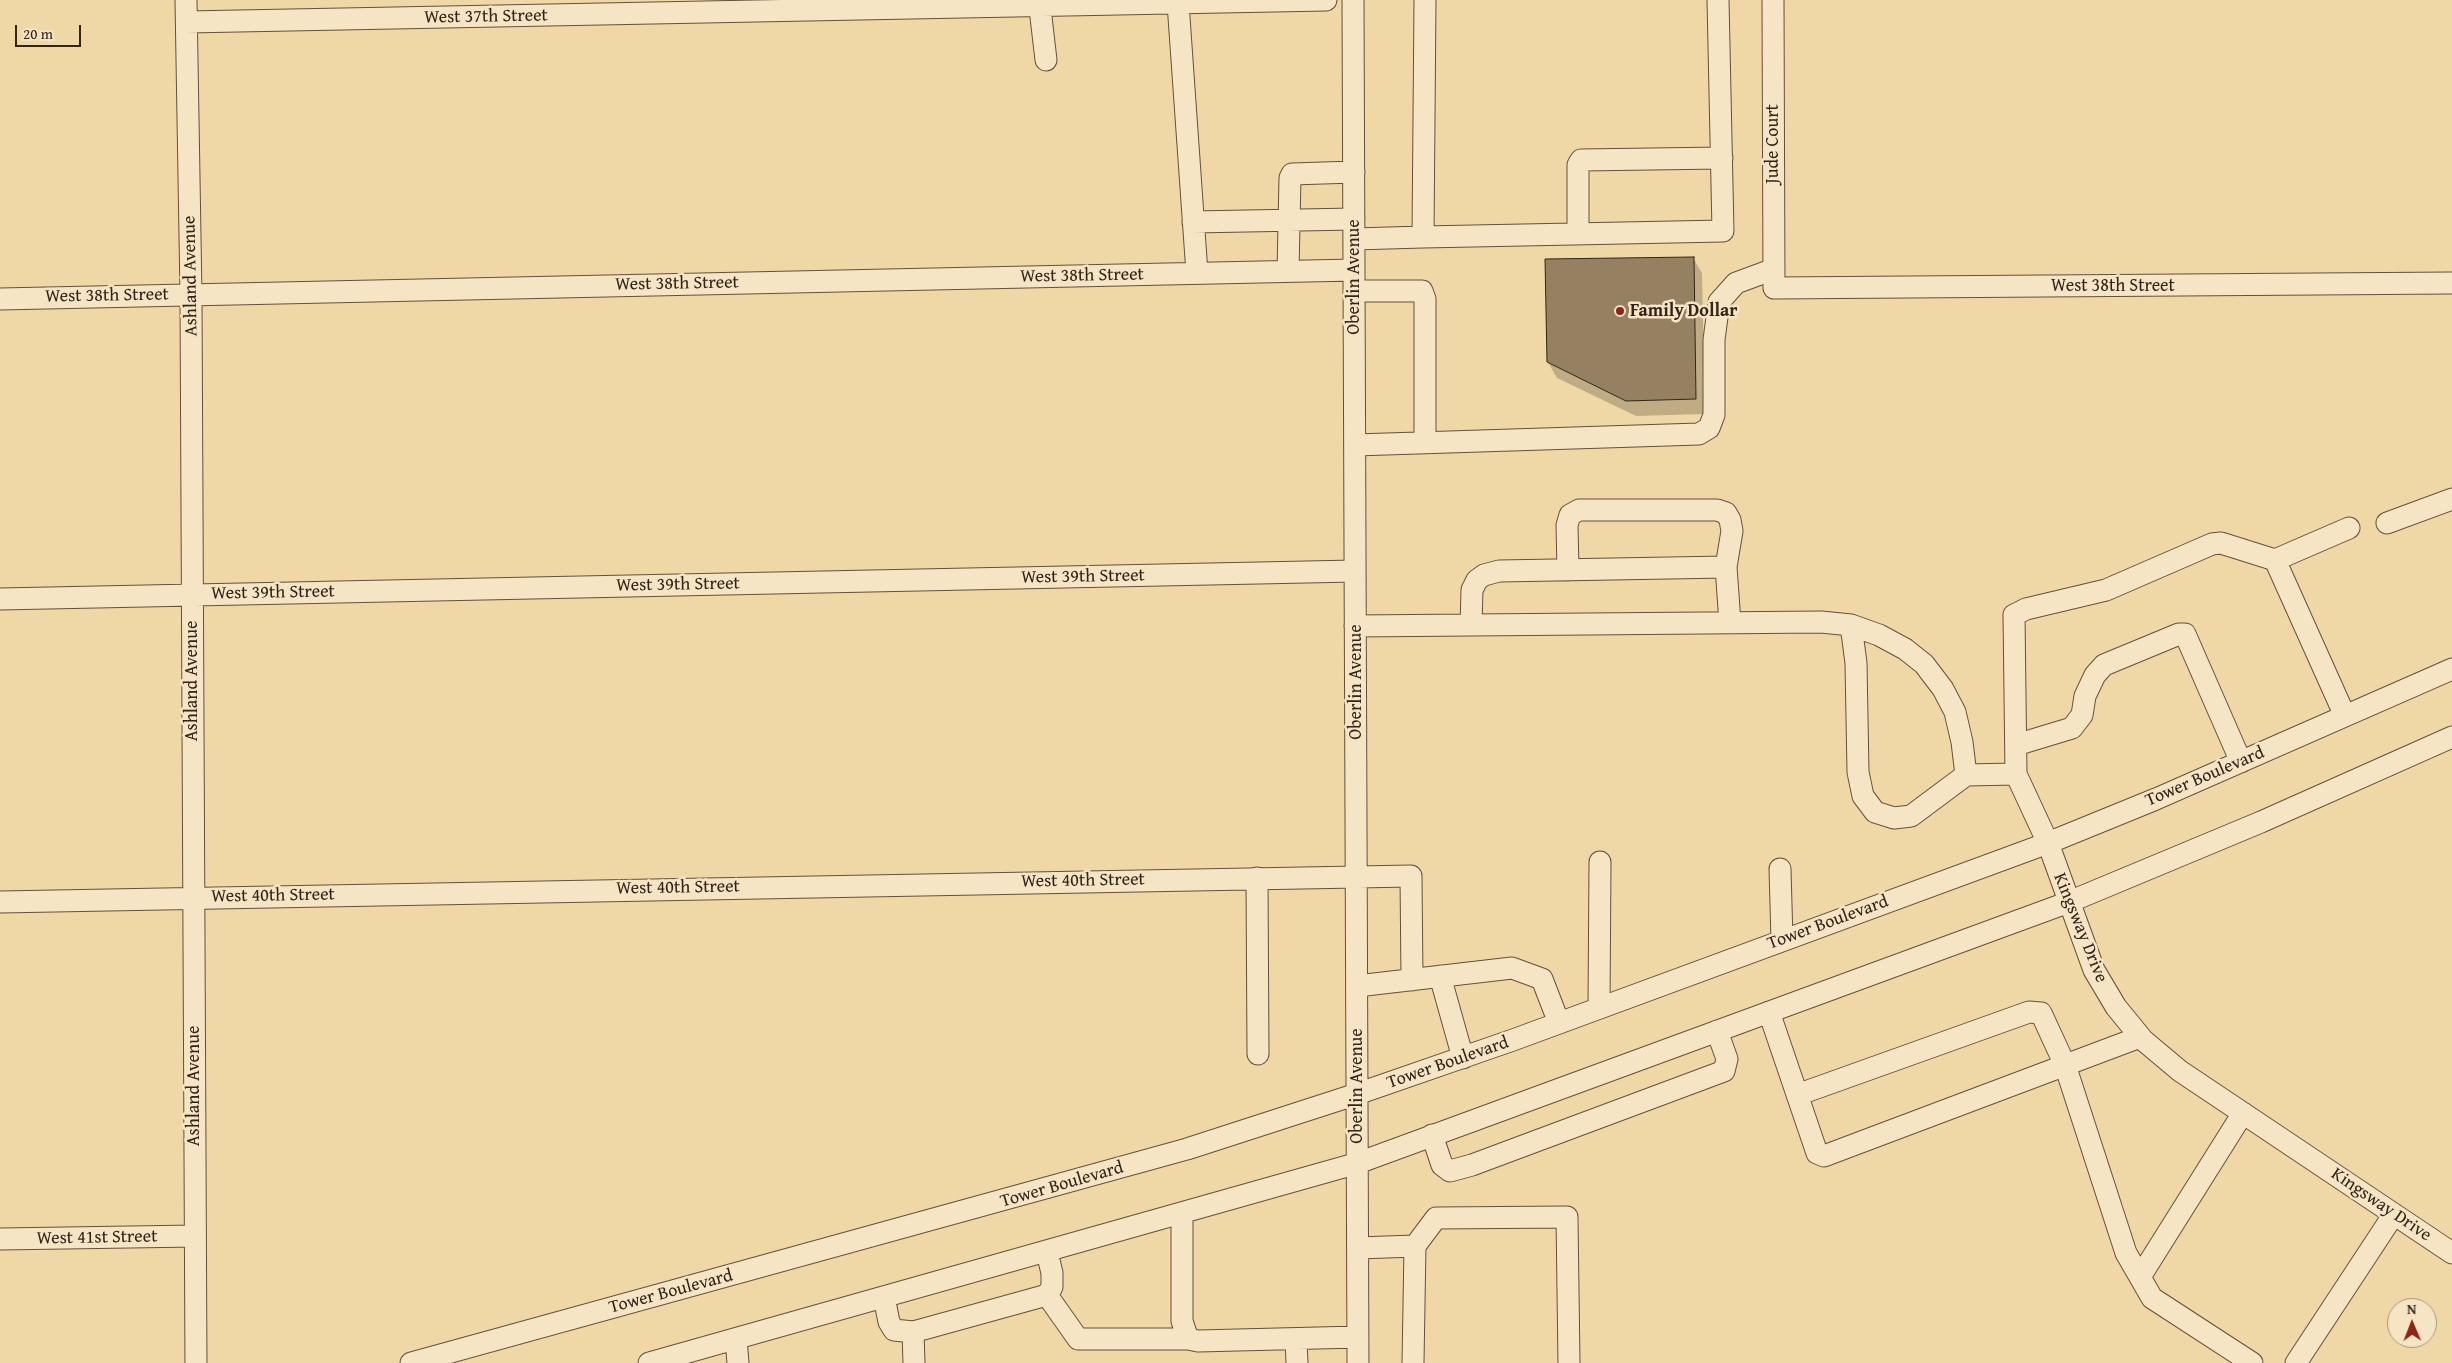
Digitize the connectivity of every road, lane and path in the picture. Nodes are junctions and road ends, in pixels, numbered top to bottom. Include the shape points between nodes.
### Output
1 (186, 0) edge
2 (1326, 0) edge
3 (1353, 0) edge
4 (1425, 0) edge
5 (1718, 0) edge
6 (1773, 0) edge
7 (1082, 2) edge
8 (1039, 3) edge
9 (1178, 3) junction
10 (186, 22) junction
11 (1046, 60) dead end
12 (1722, 158) junction
13 (1354, 172) junction
14 (1289, 220) junction
15 (1193, 222) junction
16 (1354, 229) junction
17 (1578, 234) junction
18 (1423, 237) junction
19 (1288, 272) junction
20 (1197, 273) junction
21 (1774, 278) junction
22 (1354, 280) junction
23 (2452, 283) edge
24 (191, 295) junction
25 (0, 299) edge
26 (1425, 442) junction
27 (1355, 445) junction
28 (2452, 499) edge
29 (2387, 523) dead end
30 (2349, 528) dead end
31 (2275, 560) junction
32 (1726, 568) junction
33 (1568, 570) junction
34 (1355, 571) junction
35 (192, 595) junction
36 (0, 599) edge
37 (1730, 623) junction
38 (1471, 625) junction
39 (1852, 625) junction
40 (1355, 626) junction
41 (2452, 669) edge
42 (2345, 716) junction
43 (2452, 737) edge
44 (2016, 745) junction
45 (2241, 762) junction
46 (2016, 774) junction
47 (1966, 775) junction
48 (2048, 843) junction
49 (1600, 862) dead end
50 (1780, 869) dead end
51 (1356, 875) junction
52 (1257, 878) junction
53 (193, 898) junction
54 (0, 902) edge
55 (2069, 902) junction
56 (1782, 940) junction
57 (1440, 976) junction
58 (1412, 980) junction
59 (1357, 986) junction
60 (1599, 1008) junction
61 (1770, 1012) junction
62 (1559, 1023) junction
63 (1717, 1031) junction
64 (2140, 1037) junction
65 (1258, 1054) dead end
66 (1463, 1058) junction
67 (2065, 1065) junction
68 (1357, 1094) junction
69 (1797, 1095) junction
70 (2243, 1112) junction
71 (1432, 1136) junction
72 (1358, 1163) junction
73 (1182, 1213) junction
74 (2394, 1214) junction
75 (195, 1236) junction
76 (0, 1239) edge
77 (1415, 1246) junction
78 (1358, 1248) junction
79 (1047, 1252) junction
80 (2452, 1253) edge
81 (2140, 1277) junction
82 (1046, 1295) junction
83 (884, 1297) junction
84 (913, 1332) junction
85 (1358, 1337) junction
86 (736, 1339) junction
87 (1188, 1339) junction
88 (1296, 1339) junction
89 (196, 1363) edge
90 (411, 1363) edge
91 (649, 1363) edge
92 (738, 1363) edge
93 (914, 1363) edge
94 (1297, 1363) edge
95 (1358, 1363) edge
96 (1413, 1363) edge
97 (1569, 1363) edge
98 (2252, 1363) edge
99 (2296, 1363) edge

1 - 10 street, Ashland Avenue
2 - 9 street, West 37th Street
3 - 13 street, Oberlin Avenue
4 - 18 street
5 - 12 street
6 - 21 street, Jude Court
7 - 8 street, West 37th Street
7 - 9 street, West 37th Street
8 - 10 street, West 37th Street
8 - 11 street
9 - 15 street
10 - 24 street, Ashland Avenue
12 - 17 street via 1581,160 1578,164
12 - 17 street via 1723,231
13 - 14 street via 1292,174
13 - 16 street, Oberlin Avenue
14 - 15 street
14 - 16 street
14 - 19 street
15 - 20 street
16 - 18 street
16 - 22 street, Oberlin Avenue
17 - 18 street
19 - 20 street, West 38th Street
19 - 22 street, West 38th Street
20 - 24 street, West 38th Street
21 - 23 street, West 38th Street
21 - 26 street, West 38th Street via 1736,283 1719,302 1714,340 1714,415 1709,428 1699,434
22 - 26 street, West 38th Street via 1422,291 1425,299
22 - 27 street, Oberlin Avenue
24 - 25 street, West 38th Street
24 - 35 street, Ashland Avenue
26 - 27 street, West 38th Street
27 - 34 street, Oberlin Avenue
28 - 29 street
30 - 31 street
31 - 42 street
31 - 44 street, Kingsway Drive via 2221,543 2212,544 2106,590 2026,609 2014,615
32 - 33 street
32 - 33 street via 1732,531 1726,513 1716,510 1579,510 1570,516 1567,525
32 - 37 street
33 - 38 street via 1500,571 1484,575 1472,590
34 - 35 street, West 39th Street
34 - 40 street, Oberlin Avenue
35 - 36 street, West 39th Street
35 - 53 street, Ashland Avenue
37 - 38 street
37 - 39 street via 1822,622
38 - 40 street
39 - 47 street via 1905,649 1924,664 1955,712
39 - 47 street via 1858,772 1863,796 1875,812 1894,818 1911,816
40 - 51 street, Oberlin Avenue
41 - 42 street, Tower Boulevard
42 - 45 street, Tower Boulevard
43 - 55 street
44 - 45 street via 2072,728 2082,715 2084,696 2104,664 2184,634
44 - 46 street, Kingsway Drive
45 - 48 street, Tower Boulevard
46 - 47 street
46 - 48 street, Kingsway Drive
48 - 55 street, Kingsway Drive
48 - 56 street, Tower Boulevard
49 - 60 street
50 - 56 street
51 - 52 street, West 40th Street
51 - 58 street, West 40th Street via 1411,876
51 - 59 street, Oberlin Avenue
52 - 53 street, West 40th Street
52 - 65 street
53 - 54 street, West 40th Street
53 - 75 street, Ashland Avenue
55 - 61 street
55 - 64 street, Kingsway Drive via 2094,970 2116,1007
56 - 60 street, Tower Boulevard
57 - 58 street
57 - 62 street via 1512,968 1542,979
57 - 66 street
58 - 59 street
59 - 68 street, Oberlin Avenue
60 - 62 street, Tower Boulevard
61 - 63 street
61 - 69 street
62 - 66 street, Tower Boulevard
63 - 71 street
63 - 71 street via 1728,1059 1724,1071 1481,1162 1450,1171 1442,1165
64 - 67 street
64 - 70 street, Kingsway Drive via 2180,1071
66 - 68 street, Tower Boulevard
67 - 69 street via 2041,1013 2029,1012
67 - 69 street via 1824,1156 1817,1153
67 - 81 street via 2126,1253
68 - 72 street, Oberlin Avenue
68 - 90 street, Tower Boulevard via 1187,1149
70 - 74 street, Kingsway Drive
70 - 81 street
71 - 72 street
72 - 73 street
72 - 78 street, Oberlin Avenue
73 - 79 street
73 - 87 street via 1182,1321
74 - 80 street, Kingsway Drive
74 - 99 street
75 - 76 street, West 41st Street
75 - 89 street, Ashland Avenue
77 - 78 street
77 - 96 street
77 - 97 street via 1436,1218 1567,1217
78 - 85 street, Oberlin Avenue
79 - 82 street via 1052,1287
79 - 83 street
81 - 98 street via 2152,1298
82 - 84 street
82 - 87 street via 1078,1339
83 - 84 street via 894,1330
83 - 86 street
84 - 93 street
85 - 88 street
85 - 95 street, Oberlin Avenue
86 - 91 street
86 - 92 street
87 - 88 street
88 - 94 street

